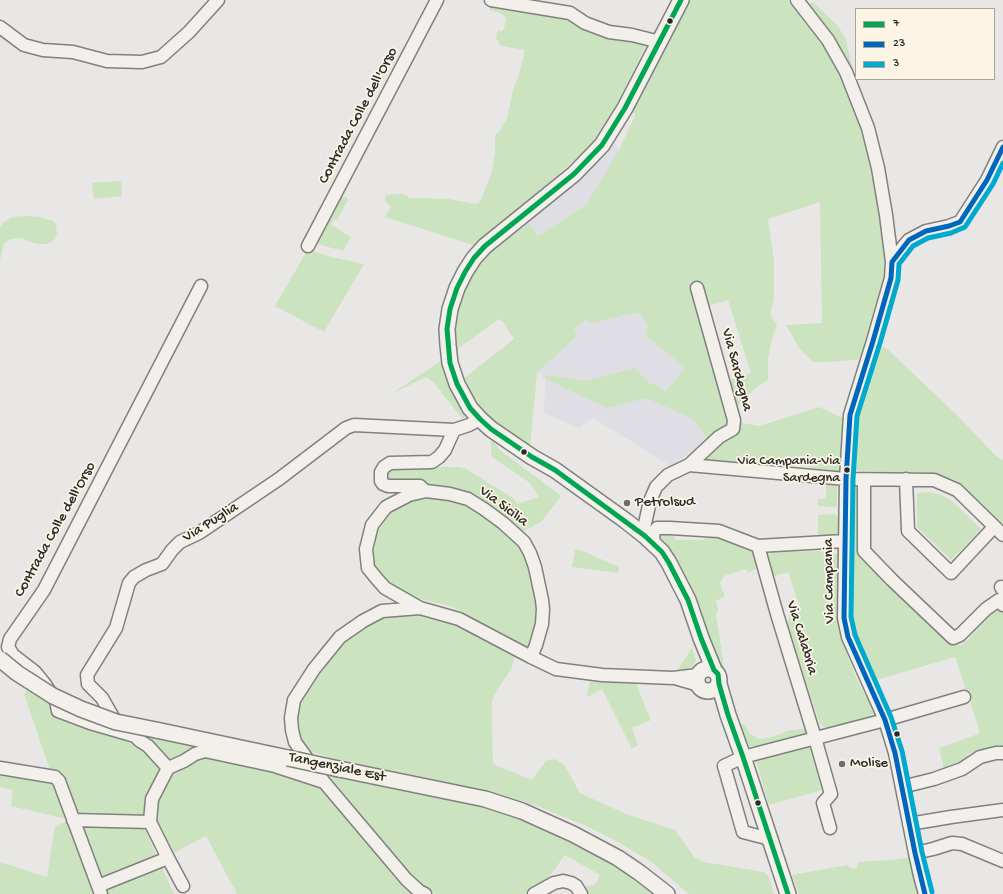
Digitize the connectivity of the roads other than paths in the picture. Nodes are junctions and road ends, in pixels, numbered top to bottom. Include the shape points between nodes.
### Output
1 (218, 0) edge
2 (437, 0) edge
3 (491, 0) edge
4 (681, 0) edge
5 (797, 0) edge
6 (0, 27) edge
7 (660, 42) junction
8 (1003, 147) edge
9 (308, 246) dead end
10 (892, 262) junction
11 (201, 286) dead end
12 (697, 288) dead end
13 (480, 419) junction
14 (454, 430) junction
15 (532, 457) junction
16 (689, 466) junction
17 (846, 479) junction
18 (864, 479) junction
19 (906, 479) junction
20 (426, 491) junction
21 (647, 515) junction
22 (626, 522) junction
23 (999, 531) edge
24 (844, 541) junction
25 (652, 545) junction
26 (758, 546) junction
27 (1002, 595) edge
28 (420, 608) junction
29 (531, 657) junction
30 (0, 659) edge
31 (707, 679) junction
32 (964, 698) dead end
33 (885, 720) junction
34 (122, 732) junction
35 (815, 738) junction
36 (1003, 753) edge
37 (743, 757) junction
38 (0, 768) edge
39 (168, 768) junction
40 (324, 782) junction
41 (902, 787) junction
42 (1003, 810) edge
43 (73, 820) junction
44 (150, 822) junction
45 (909, 824) junction
46 (830, 828) dead end
47 (770, 839) junction
48 (914, 853) junction
49 (168, 858) junction
50 (1003, 861) edge
51 (183, 886) dead end
52 (99, 890) edge
53 (662, 890) edge
54 (426, 894) edge
55 (534, 894) edge
56 (581, 894) edge
57 (680, 894) edge
58 (788, 894) edge
59 (926, 894) edge

1 - 6 street via 189,32 161,57 142,62 107,61 72,52 24,46
2 - 9 street, Contrada Colle dell'Orso
3 - 7 street via 570,13 585,23 609,32
4 - 7 main road
5 - 10 street, Via Campania via 828,40 846,72 868,128 878,168
7 - 13 main road via 602,145 574,174 485,246 474,258 457,288 447,329 450,363 457,384 470,408
8 - 10 street via 987,180 960,222 926,231 909,240
10 - 17 street, Via Campania via 891,278 850,414
11 - 34 street, Contrada Colle dell'Orso via 44,590 10,639 8,647 13,655 35,672 44,683 56,701 58,711
12 - 16 street, Via Sardegna via 734,420 733,429 719,437
13 - 14 street, Via Puglia
13 - 15 main road
14 - 20 street via 444,450 432,462 390,463 381,472 381,481 388,486 420,486
14 - 34 street, Via Puglia via 354,425 346,428 279,479 199,533 180,542 162,564 134,577 129,583 116,628 87,674 88,684 102,698
15 - 22 main road via 555,470
15 - 25 main road via 552,476 644,542
16 - 17 street, Via Sardegna
16 - 21 street, Via Sardegna via 668,475 656,487
17 - 18 street
17 - 24 street, Via Campania
18 - 19 street
18 - 27 street via 864,551 952,638 960,635
19 - 23 street via 934,480 957,490
19 - 23 street via 908,531 951,573
20 - 28 street, Via Sicilia via 386,507 372,526 366,548 368,568 385,588
20 - 29 street, Via Sicilia via 468,499 503,523 524,542 535,567 543,609 542,624
21 - 22 street via 638,526
21 - 25 street, Via Sardegna
22 - 25 main road
24 - 26 street
24 - 33 street, Via Campania via 844,618 848,637
25 - 26 street via 657,528 670,528 720,531
25 - 31 main road via 676,576 688,600 701,638
26 - 35 street, Via Calabria
28 - 29 street, Via Sicilia via 459,619
28 - 40 street via 382,611 340,636 294,700 291,718 295,742
29 - 31 street, Via Sicilia via 556,669 593,674
30 - 53 main road, Tangenziale Est, bridge via 54,696 116,722 485,799 522,811 618,858
31 - 37 main road via 728,715
32 - 33 street
33 - 35 street
33 - 41 street, Via Campania
34 - 39 street, Contrada Colle dell'Orso via 136,736
35 - 37 street
35 - 46 street, Via Calabria via 831,794 823,803
36 - 41 street via 980,757 962,769
37 - 47 main road
37 - 47 street via 724,766 743,832
38 - 43 street via 56,777
39 - 40 street via 205,751 275,766
39 - 44 street via 152,799
40 - 54 street via 406,879
41 - 45 street, Via Campania
42 - 45 street
43 - 44 street
43 - 52 street
44 - 49 street
45 - 48 street, Via Campania
47 - 58 main road
48 - 50 street via 952,843 962,844
48 - 59 street, Via Campania
49 - 51 street
49 - 52 street
53 - 57 main road, Tangenziale Est
55 - 56 street via 563,881 576,886

